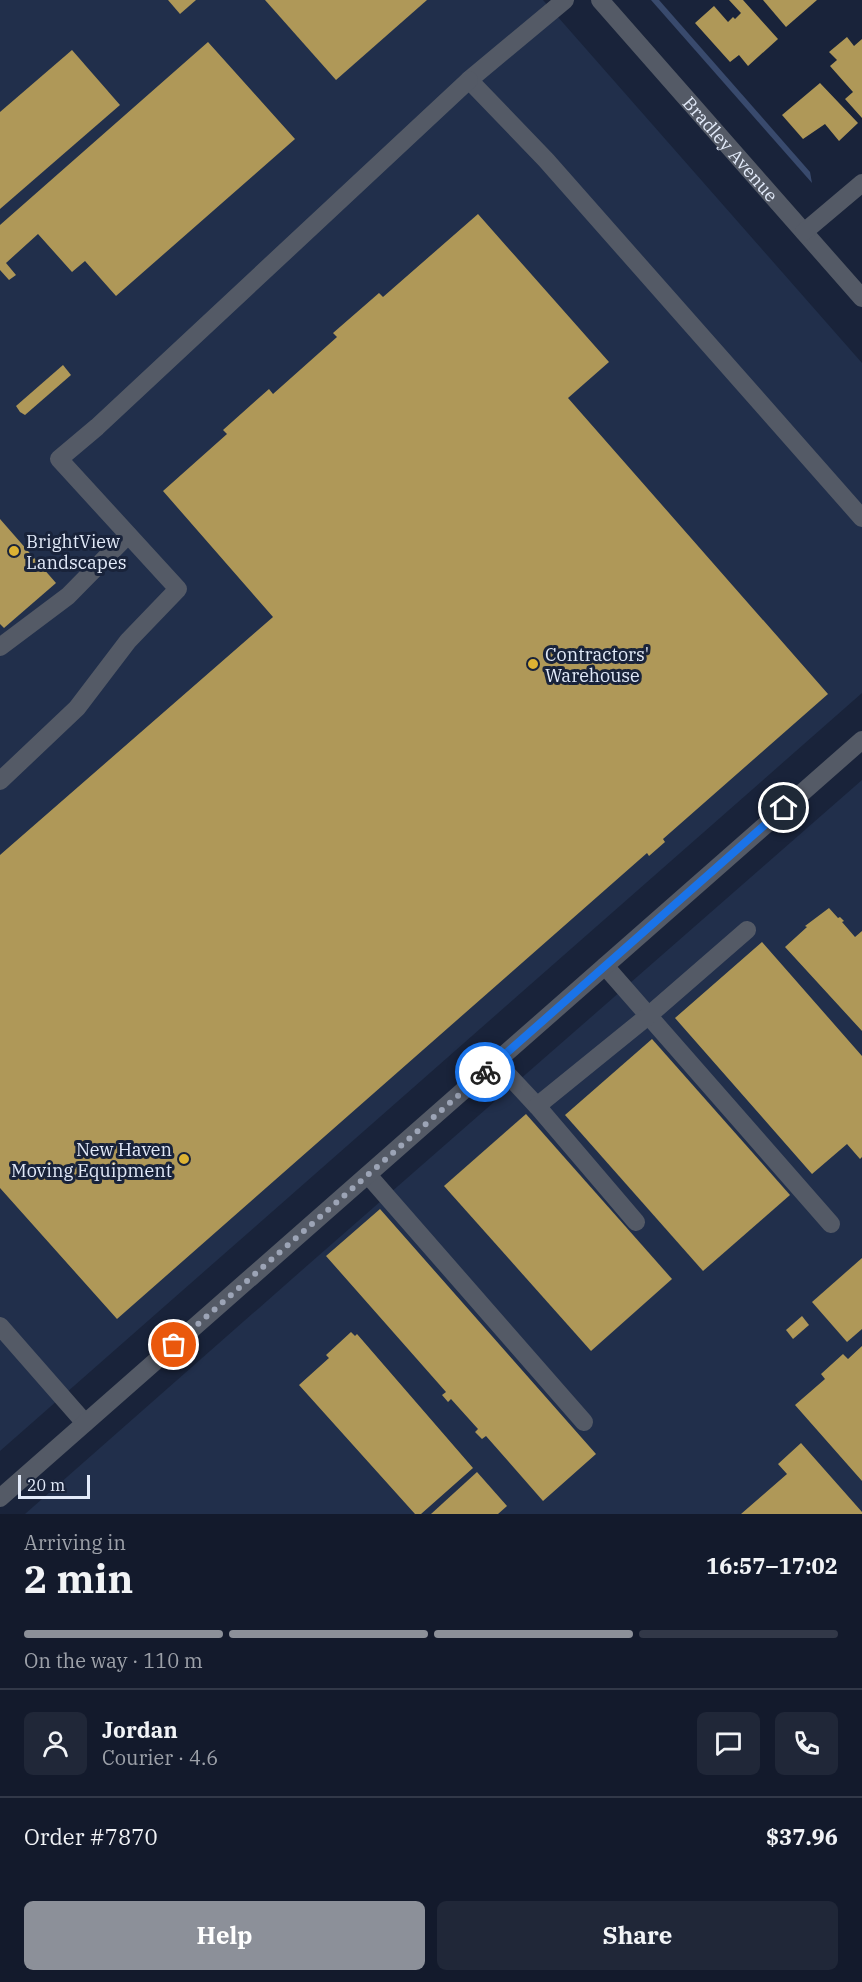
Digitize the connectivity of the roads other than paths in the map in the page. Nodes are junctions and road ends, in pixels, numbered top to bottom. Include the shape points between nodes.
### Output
1 (565, 0) edge
2 (600, 0) edge
3 (469, 80) junction
4 (862, 183) edge
5 (804, 232) junction
6 (862, 298) edge
7 (862, 518) edge
8 (128, 535) junction
9 (0, 647) edge
10 (860, 746) edge
11 (0, 781) edge
12 (747, 930) dead end
13 (605, 966) junction
14 (648, 1016) junction
15 (496, 1062) junction
16 (537, 1106) junction
17 (368, 1175) junction
18 (636, 1222) dead end
19 (831, 1224) dead end
20 (0, 1326) edge
21 (584, 1422) dead end
22 (85, 1423) junction
23 (0, 1498) edge

1 - 3 street
2 - 5 street, Bradley Avenue
3 - 7 street via 546,160
3 - 8 street via 59,459
4 - 5 street
5 - 6 street, Bradley Avenue
8 - 9 street via 68,596
8 - 11 street via 178,589 128,641 77,708
10 - 13 street
12 - 14 street
13 - 14 street
13 - 15 street
14 - 16 street
14 - 19 street
15 - 16 street
15 - 17 street
16 - 18 street
17 - 21 street
17 - 22 street
20 - 22 street
22 - 23 street

